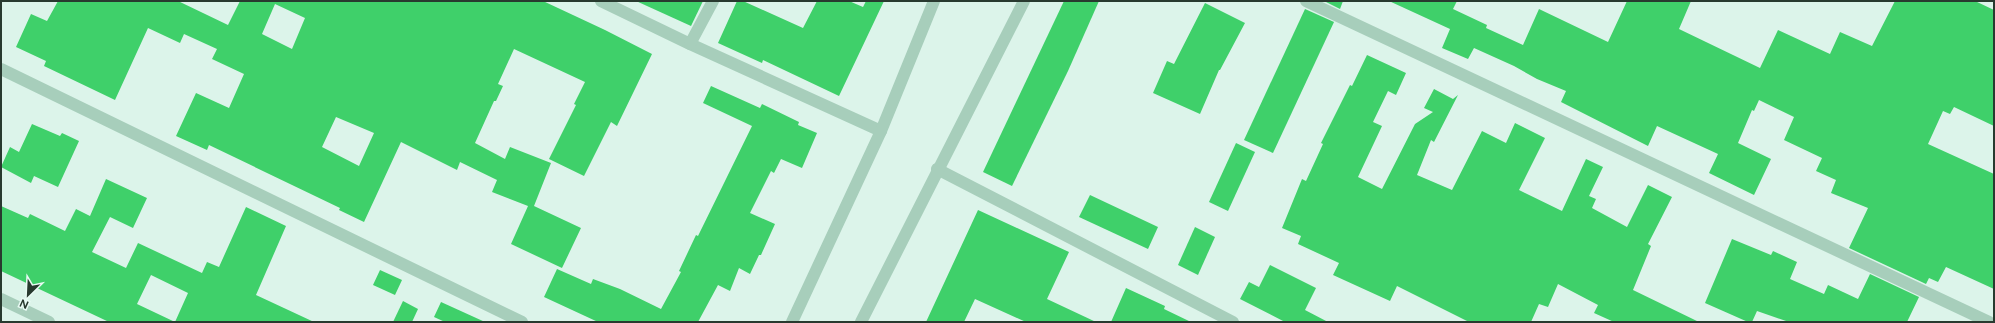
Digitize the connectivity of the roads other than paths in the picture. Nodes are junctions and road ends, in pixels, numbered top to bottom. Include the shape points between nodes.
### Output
1 (601, 1) edge
2 (713, 1) edge
3 (934, 1) edge
4 (1024, 1) edge
5 (1306, 1) edge
6 (690, 44) junction
7 (1, 69) edge
8 (881, 131) junction
9 (937, 169) junction
10 (1, 298) edge
11 (49, 322) edge
12 (522, 322) edge
13 (792, 322) edge
14 (861, 322) edge
15 (1233, 322) edge
16 (1989, 322) edge

1 - 6 street
2 - 6 street
3 - 8 street
4 - 9 street
5 - 16 street
6 - 8 street
7 - 12 street
8 - 13 street
9 - 14 street
9 - 15 street
10 - 11 street

